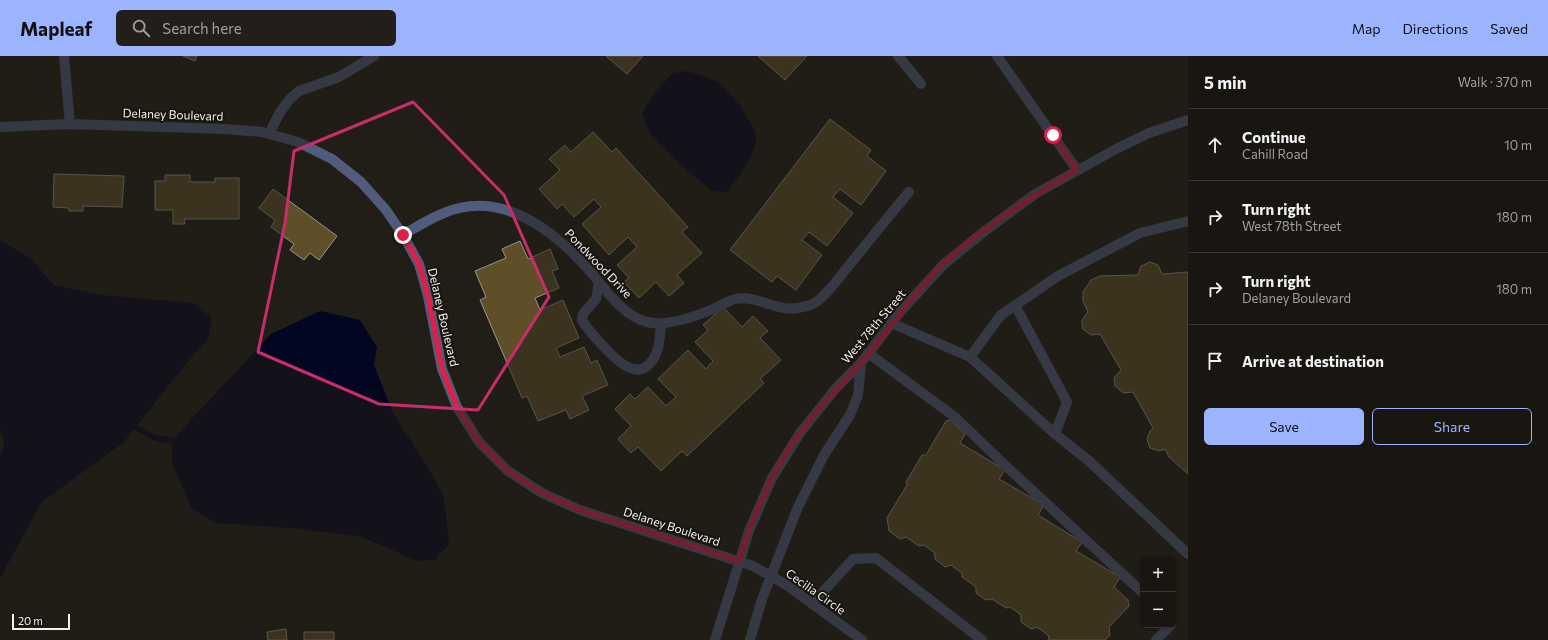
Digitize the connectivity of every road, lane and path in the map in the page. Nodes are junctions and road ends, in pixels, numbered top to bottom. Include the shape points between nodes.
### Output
1 (64, 56) edge
2 (374, 56) edge
3 (898, 56) edge
4 (998, 56) edge
5 (921, 84) dead end
6 (1188, 120) edge
7 (70, 124) junction
8 (0, 127) edge
9 (269, 134) junction
10 (1077, 170) junction
11 (909, 192) dead end
12 (1188, 221) edge
13 (403, 235) junction
14 (599, 283) junction
15 (1015, 305) junction
16 (891, 323) junction
17 (661, 324) junction
18 (868, 353) junction
19 (970, 357) junction
20 (860, 363) junction
21 (1055, 434) junction
22 (1188, 554) edge
23 (739, 561) junction
24 (753, 566) joint
25 (771, 576) junction
26 (1142, 592) edge
27 (812, 604) junction
28 (1168, 628) edge
29 (714, 640) edge
30 (750, 640) edge
31 (862, 640) edge
32 (982, 640) edge
33 (1156, 640) edge

1 - 7 street
2 - 9 street via 339,77 299,91 285,104
3 - 5 street
4 - 10 street
6 - 10 street, West 78th Street via 1136,139
7 - 8 street, Delaney Boulevard
7 - 9 street, Delaney Boulevard via 225,129
9 - 13 street, Delaney Boulevard via 298,142 332,159 361,182 386,210
10 - 16 street, West 78th Street via 1035,194 944,264
11 - 17 street, Pondwood Drive via 839,278 816,302 797,309 780,309 759,301 736,299 700,315
12 - 15 street via 1140,233 1058,276
13 - 14 street, Pondwood Drive via 445,212 488,205 522,216 554,236 581,261
13 - 23 street, Delaney Boulevard via 419,264 442,369 457,407 479,442 508,471 542,493 580,510
14 - 17 street, Pondwood Drive via 631,315 646,322
14 - 17 street via 596,299 583,314 582,320 626,368 635,370 648,365 656,354
15 - 19 street via 1001,315
15 - 21 street via 1067,402
16 - 18 street, West 78th Street
16 - 19 street
18 - 20 street, West 78th Street
18 - 26 street via 955,417
19 - 21 street
20 - 23 street, West 78th Street via 800,433 776,472 748,531
20 - 25 street via 858,395 850,415 824,455 798,506
21 - 22 street via 1088,460
23 - 24 street, Delaney Boulevard
23 - 29 street, West 78th Street
24 - 25 street, Cecilia Circle
25 - 27 street, Cecilia Circle
25 - 30 street
27 - 31 street, Cecilia Circle
27 - 32 street via 853,559 876,558
28 - 33 street

